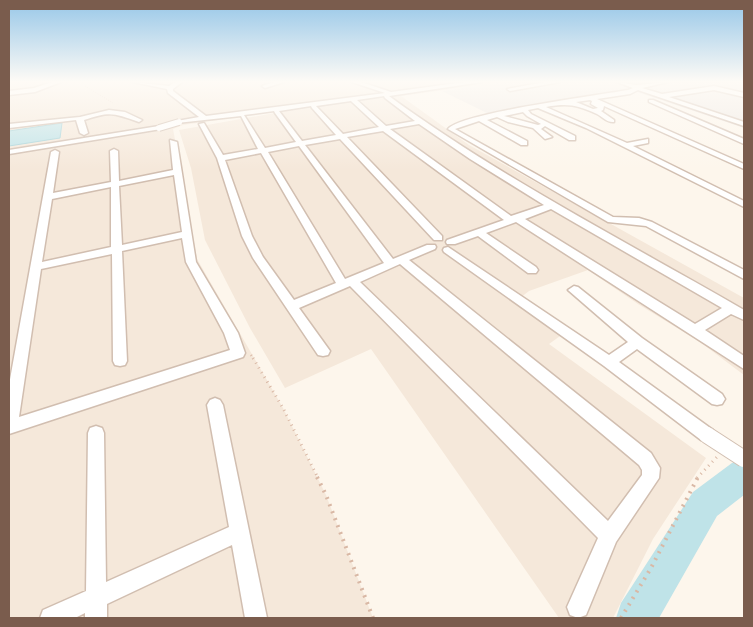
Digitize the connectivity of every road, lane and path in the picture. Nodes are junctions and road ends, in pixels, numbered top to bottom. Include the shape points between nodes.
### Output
1 (104, 111) edge
2 (116, 111) edge
3 (192, 111) edge
4 (273, 111) edge
5 (318, 111) edge
6 (366, 111) edge
7 (407, 111) edge
8 (514, 111) edge
9 (526, 111) edge
10 (550, 111) edge
11 (582, 111) edge
12 (596, 111) edge
13 (615, 111) edge
14 (680, 111) edge
15 (706, 111) edge
16 (277, 112) dead end
17 (497, 115) junction
18 (243, 117) dead end
19 (482, 118) junction
20 (79, 119) junction
21 (139, 120) dead end
22 (589, 120) dead end
23 (203, 121) junction
24 (612, 121) dead end
25 (419, 122) junction
26 (744, 124) edge
27 (547, 125) junction
28 (9, 126) edge
29 (536, 127) junction
30 (385, 128) junction
31 (84, 133) dead end
32 (342, 136) junction
33 (548, 137) dead end
34 (572, 138) dead end
35 (646, 141) dead end
36 (173, 142) dead end
37 (744, 142) edge
38 (524, 143) dead end
39 (302, 144) junction
40 (624, 146) junction
41 (114, 151) dead end
42 (262, 151) junction
43 (9, 152) edge
44 (54, 152) dead end
45 (221, 158) junction
46 (744, 167) edge
47 (178, 172) junction
48 (115, 184) junction
49 (47, 197) junction
50 (744, 204) edge
51 (551, 206) junction
52 (513, 218) junction
53 (479, 232) junction
54 (188, 234) junction
55 (434, 242) junction
56 (450, 246) junction
57 (117, 249) junction
58 (395, 261) junction
59 (35, 267) junction
60 (532, 270) dead end
61 (744, 275) edge
62 (346, 282) junction
63 (574, 290) dead end
64 (292, 306) junction
65 (732, 308) junction
66 (744, 316) edge
67 (695, 330) junction
68 (637, 342) junction
69 (323, 352) dead end
70 (120, 361) dead end
71 (609, 362) junction
72 (744, 363) edge
73 (717, 399) dead end
74 (215, 405) dead end
75 (9, 427) edge
76 (96, 433) dead end
77 (720, 455) dead end
78 (744, 460) edge
79 (240, 532) junction
80 (610, 535) junction
81 (96, 598) junction
82 (578, 607) dead end
83 (51, 618) edge
84 (96, 618) edge
85 (256, 618) edge
86 (621, 618) edge

1 - 20 street
2 - 21 street
3 - 23 street
4 - 23 street
5 - 32 street
6 - 30 street
7 - 25 street
8 - 17 street
9 - 27 street
10 - 40 street
11 - 22 street via 590,116
12 - 24 street
13 - 46 street
14 - 37 street
15 - 26 street
16 - 39 street
17 - 19 street
17 - 29 street
18 - 42 street
19 - 38 street
19 - 61 street via 452,128 610,220 649,224
20 - 28 street
20 - 31 street
23 - 43 street, bridge via 179,122
23 - 45 street
25 - 30 street
25 - 51 street
27 - 29 street
27 - 34 street
29 - 33 street
30 - 32 street
30 - 52 street
32 - 39 street
32 - 55 street
35 - 40 street
36 - 47 street
39 - 42 street
39 - 58 street
40 - 50 street
41 - 48 street
42 - 45 street
42 - 62 street
44 - 49 street
45 - 64 street via 247,236 258,258
47 - 48 street
47 - 54 street
48 - 49 street
48 - 57 street
49 - 59 street
51 - 52 street
51 - 65 street
52 - 53 street
52 - 67 street
53 - 56 street
53 - 60 street
54 - 57 street
54 - 75 street via 191,262 231,333 238,353
55 - 56 street via 436,250
55 - 58 street
56 - 71 street
57 - 59 street
57 - 70 street
58 - 62 street
58 - 80 street via 645,460 651,468 650,478
59 - 75 street
62 - 64 street
62 - 80 street
63 - 68 street
64 - 69 street
65 - 66 street
65 - 67 street
67 - 72 street
68 - 71 street
68 - 73 street
71 - 78 street, bridge
74 - 79 street
76 - 81 street
77 - 86 path via 697,478 651,568
79 - 81 street
79 - 85 street
80 - 82 street
81 - 83 street
81 - 84 street

